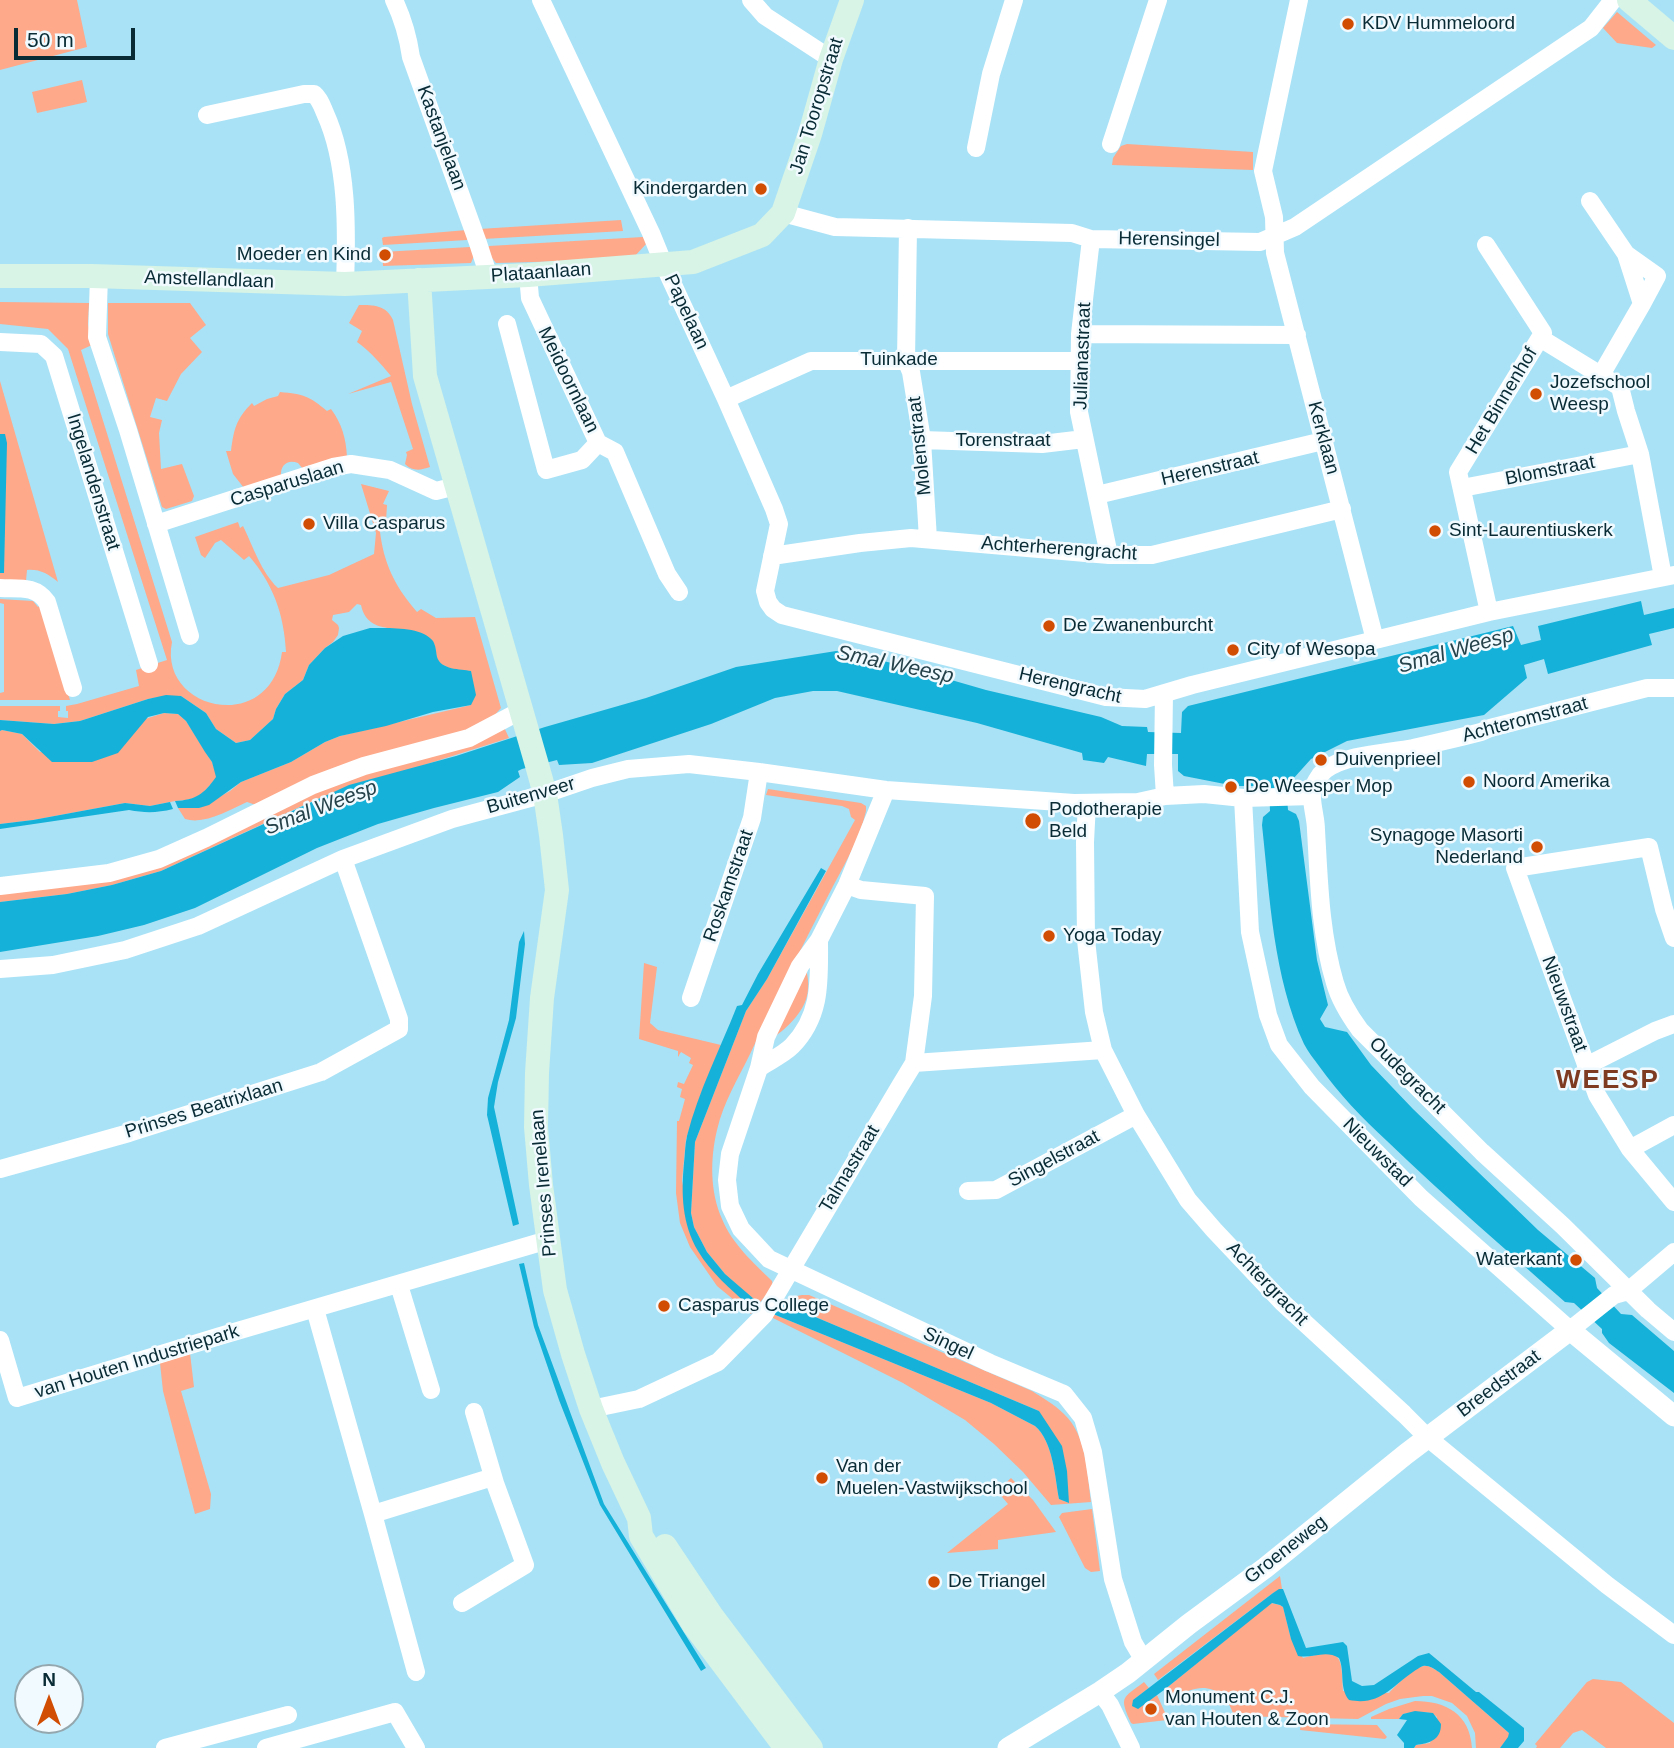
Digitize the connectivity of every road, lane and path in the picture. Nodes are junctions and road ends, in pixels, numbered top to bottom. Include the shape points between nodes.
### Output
1 (394, 0) edge
2 (541, 0) edge
3 (751, 0) edge
4 (852, 0) edge
5 (1014, 0) edge
6 (1158, 0) edge
7 (1299, 0) edge
8 (1614, 0) edge
9 (1629, 0) edge
10 (1674, 38) edge
11 (831, 59) junction
12 (207, 115) dead end
13 (1111, 145) dead end
14 (976, 148) dead end
15 (1590, 201) dead end
16 (783, 213) junction
17 (908, 228) junction
18 (1275, 236) junction
19 (1091, 239) junction
20 (1486, 245) dead end
21 (664, 265) junction
22 (528, 275) junction
23 (0, 276) edge
24 (99, 276) junction
25 (489, 277) junction
26 (419, 280) junction
27 (345, 284) junction
28 (507, 324) dead end
29 (1080, 334) junction
30 (1297, 335) junction
31 (1540, 338) junction
32 (0, 342) edge
33 (906, 360) junction
34 (1079, 361) junction
35 (1601, 375) junction
36 (726, 399) junction
37 (1084, 439) junction
38 (922, 440) junction
39 (1323, 441) junction
40 (598, 443) junction
41 (1640, 454) junction
42 (456, 486) junction
43 (1462, 488) junction
44 (1097, 495) junction
45 (1342, 509) junction
46 (156, 524) junction
47 (928, 539) junction
48 (1109, 555) junction
49 (772, 556) junction
50 (1668, 576) edge
51 (0, 588) edge
52 (679, 592) dead end
53 (1489, 612) junction
54 (795, 618) joint
55 (190, 636) dead end
56 (1375, 640) junction
57 (149, 664) dead end
58 (73, 688) dead end
59 (1674, 688) edge
60 (1164, 693) junction
61 (524, 717) junction
62 (759, 772) junction
63 (886, 790) junction
64 (545, 794) junction
65 (1164, 796) junction
66 (1312, 796) junction
67 (1243, 798) junction
68 (1087, 803) junction
69 (343, 859) junction
70 (847, 885) junction
71 (0, 886) edge
72 (1674, 938) edge
73 (819, 940) junction
74 (0, 969) edge
75 (691, 998) dead end
76 (1674, 1024) edge
77 (1103, 1050) junction
78 (914, 1063) junction
79 (1586, 1066) junction
80 (759, 1068) junction
81 (1136, 1115) junction
82 (1674, 1125) edge
83 (1630, 1149) junction
84 (0, 1169) edge
85 (968, 1192) dead end
86 (1674, 1202) edge
87 (548, 1240) junction
88 (1674, 1252) edge
89 (791, 1270) junction
90 (399, 1284) junction
91 (1621, 1293) junction
92 (315, 1309) junction
93 (1578, 1324) junction
94 (1674, 1332) edge
95 (0, 1340) edge
96 (431, 1390) dead end
97 (591, 1409) junction
98 (474, 1412) dead end
99 (1674, 1416) edge
100 (1428, 1438) junction
101 (493, 1477) junction
102 (373, 1514) junction
103 (639, 1518) junction
104 (462, 1602) dead end
105 (1674, 1635) edge
106 (1143, 1660) junction
107 (416, 1672) dead end
108 (1100, 1692) junction
109 (288, 1715) dead end
110 (165, 1748) edge
111 (266, 1748) edge
112 (415, 1748) edge
113 (786, 1748) edge
114 (811, 1748) edge
115 (1008, 1748) edge
116 (1132, 1748) edge

1 - 25 street, Kastanjelaan
2 - 21 street, Papelaan
3 - 11 street via 765,16
4 - 11 main road, Jan Tooropstraat
5 - 14 street via 991,74
6 - 13 street
7 - 18 street, Kerklaan via 1263,171
8 - 18 street, Herensingel via 1591,28
9 - 10 main road
11 - 16 main road, Jan Tooropstraat
12 - 27 street via 304,94 319,98 332,127 342,174
15 - 35 street via 1626,254 1643,304
16 - 17 street, Herensingel via 835,227
16 - 21 main road via 762,234 693,261
17 - 19 street, Herensingel via 1072,233
17 - 33 street, Molenstraat
18 - 19 street, Herensingel via 1260,242
18 - 30 street, Kerklaan via 1275,253
19 - 29 street, Julianastraat
20 - 31 street, Het Binnenhof via 1543,333
21 - 22 main road, Plataanlaan
21 - 36 street, Papelaan
22 - 25 main road, Plataanlaan
22 - 40 street, Meidoornlaan via 530,299
23 - 24 main road, Amstellandlaan
24 - 27 main road, Amstellandlaan
24 - 46 street via 97,337
25 - 26 main road, Plataanlaan
26 - 27 main road, Amstellandlaan
26 - 42 main road via 425,376
28 - 40 street, Meidoornlaan via 546,470 582,460
29 - 30 street
29 - 34 street, Julianastraat
30 - 39 street, Kerklaan
31 - 35 street
31 - 43 street, Het Binnenhof via 1458,472
32 - 57 street, Ingelandenstraat via 40,344 54,356
33 - 34 street, Tuinkade
33 - 36 street, Tuinkade via 811,360
33 - 38 street, Molenstraat
34 - 37 street, Julianastraat
35 - 41 street via 1620,387
36 - 49 street, Papelaan via 779,524
37 - 38 street, Torenstraat via 1042,444
37 - 44 street, Julianastraat
38 - 47 street, Molenstraat
39 - 44 street, Herenstraat
39 - 45 street, Kerklaan
40 - 52 street via 614,453
41 - 43 street, Blomstraat
41 - 50 street
42 - 46 street, Casparuslaan via 436,491 390,470 351,464
42 - 61 main road
43 - 53 street
44 - 48 street, Julianastraat
45 - 48 street, Achterherengracht via 1152,555
45 - 56 street, Kerklaan
46 - 55 street
47 - 48 street, Achterherengracht
47 - 49 street, Achterherengracht via 860,542
49 - 54 street, Papelaan via 765,591 768,602 782,615
50 - 53 street, Herengracht
51 - 58 street via 33,590 47,602
53 - 56 street, Herengracht
54 - 60 street, Herengracht via 1106,697 1145,699
56 - 60 street, Herengracht
59 - 66 street, Achteromstraat via 1647,688 1481,732 1350,759 1323,772
60 - 65 street
61 - 64 main road
61 - 71 street via 313,785 159,859 109,873
62 - 63 street, Buitenveer
62 - 64 street, Buitenveer via 689,764 628,769
62 - 75 street, Roskamstraat via 752,818
63 - 68 street, Buitenveer
63 - 70 street, Singel
64 - 69 street, Buitenveer via 453,819
64 - 87 main road, Prinses Irenelaan via 557,891 537,1073 536,1127
65 - 67 street, Buitenveer
65 - 68 street, Buitenveer via 1138,802
66 - 67 street, Buitenveer
66 - 91 street, Oudegracht via 1326,949 1346,1011 1463,1133 1563,1226
67 - 93 street, Nieuwstad via 1250,932 1279,1045 1312,1087 1422,1198
68 - 77 street, Achtergracht via 1086,940
69 - 74 street, Buitenveer via 198,926 125,950 53,965
69 - 84 street, Prinses Beatrixlaan via 399,1029 321,1072
70 - 73 street, Singel
70 - 78 street, Talmastraat via 862,891 925,896 923,996
72 - 79 street, Nieuwstraat via 1649,847 1515,868
73 - 80 street, Singel via 800,966 766,1038
73 - 80 street, Singel via 819,989 810,1020 791,1047
76 - 79 street
77 - 78 street
77 - 81 street, Achtergracht
78 - 89 street, Talmastraat
79 - 83 street, Nieuwstraat via 1597,1096
80 - 89 street, Singel via 730,1154 730,1206 741,1229 769,1259
81 - 85 street, Singelstraat via 996,1190
81 - 100 street, Achtergracht via 1205,1220 1282,1302
82 - 83 street
83 - 86 street, Nieuwstraat
87 - 90 street, van Houten Industriepark
87 - 97 main road, Prinses Irenelaan via 555,1290
88 - 91 street
89 - 97 street, Talmastraat via 764,1315 719,1362 639,1399
89 - 106 street, Singel via 1064,1394 1083,1418 1093,1452 1113,1579
90 - 92 street, van Houten Industriepark
90 - 96 street
91 - 93 street
91 - 94 street, Oudegracht
92 - 95 street, van Houten Industriepark via 17,1398
92 - 102 street
93 - 99 street, Nieuwstad
93 - 100 street, Breedstraat
97 - 103 main road, Prinses Irenelaan
98 - 101 street
100 - 105 street, Achtergracht
100 - 106 street, Groeneweg
101 - 102 street
101 - 104 street via 525,1564
102 - 107 street
103 - 113 main road, Prinses Irenelaan via 641,1536 694,1625
103 - 114 main road, Prinses Irenelaan via 655,1531 711,1615
106 - 108 street, Groeneweg
108 - 115 street, Groeneweg
108 - 116 street
109 - 110 street
111 - 112 street via 395,1712

